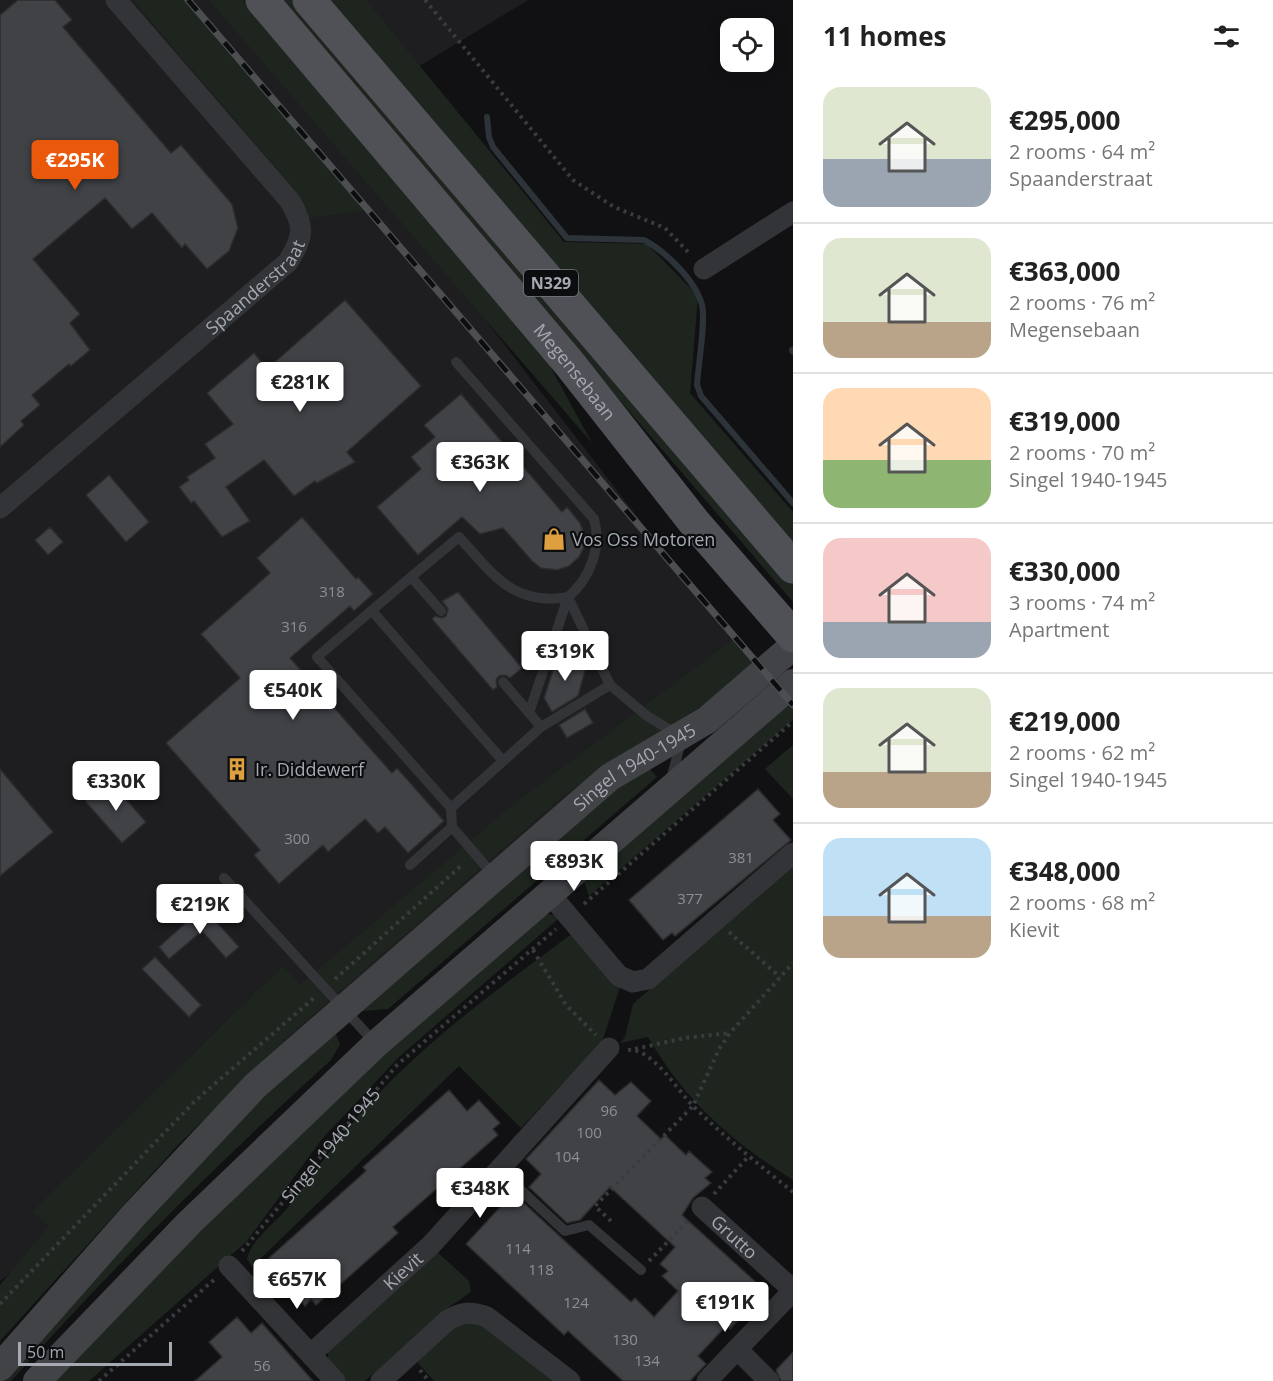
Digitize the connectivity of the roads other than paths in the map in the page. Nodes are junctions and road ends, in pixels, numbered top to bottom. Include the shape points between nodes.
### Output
1 (116, 0) edge
2 (262, 0) edge
3 (309, 0) edge
4 (793, 212) edge
5 (704, 269) road end
6 (456, 362) dead end
7 (0, 508) edge
8 (793, 567) edge
9 (411, 577) junction
10 (567, 597) junction
11 (372, 611) junction
12 (441, 611) dead end
13 (793, 636) edge
14 (793, 646) edge
15 (503, 682) dead end
16 (793, 683) edge
17 (610, 685) junction
18 (529, 712) junction
19 (541, 728) junction
20 (682, 737) junction
21 (503, 761) junction
22 (669, 790) junction
23 (451, 808) junction
24 (452, 827) junction
25 (793, 853) edge
26 (410, 865) dead end
27 (495, 877) junction
28 (224, 878) dead end
29 (549, 893) junction
30 (342, 1010) junction
31 (376, 1044) junction
32 (609, 1048) dead end
33 (499, 1170) junction
34 (702, 1207) dead end
35 (229, 1266) road end
36 (641, 1270) dead end
37 (793, 1291) edge
38 (737, 1349) junction
39 (311, 1354) junction
40 (0, 1367) edge
41 (37, 1381) edge
42 (335, 1381) edge
43 (381, 1381) edge
44 (570, 1381) edge
45 (707, 1381) edge
46 (769, 1381) edge

1 - 7 street, Spaanderstraat via 290,201 301,220 300,242 288,262
2 - 13 main road, Megensebaan / N329 via 569,363 694,522
3 - 8 main road, N329
4 - 5 street
6 - 10 lane via 594,519 597,548 580,587
9 - 10 lane via 459,537 500,582 515,592 552,600
9 - 11 lane
9 - 12 lane
10 - 17 lane
10 - 18 lane
11 - 21 lane
11 - 23 lane via 317,657
14 - 20 main road, Singel 1940-1945
15 - 18 lane
16 - 22 main road, Singel 1940-1945
17 - 19 lane
17 - 20 lane via 647,716
18 - 19 lane
19 - 21 lane
20 - 22 lane
20 - 27 main road, Singel 1940-1945 via 610,777
21 - 23 lane
22 - 29 main road, Singel 1940-1945
23 - 24 lane
24 - 26 lane
24 - 27 lane
25 - 29 street via 648,978 633,982 620,976
27 - 30 main road, Singel 1940-1945
28 - 30 lane
29 - 31 main road, Singel 1940-1945
30 - 31 lane
30 - 40 main road, Singel 1940-1945 via 255,1086
31 - 41 main road, Singel 1940-1945 via 190,1222
32 - 33 street, Kievit
33 - 36 lane via 565,1231 589,1226
33 - 39 street, Kievit via 431,1245
34 - 37 street, Grutto
35 - 39 street
37 - 38 street, Grutto
38 - 45 street
38 - 46 street
39 - 42 street
43 - 44 street via 448,1320 460,1313 475,1312 488,1317

